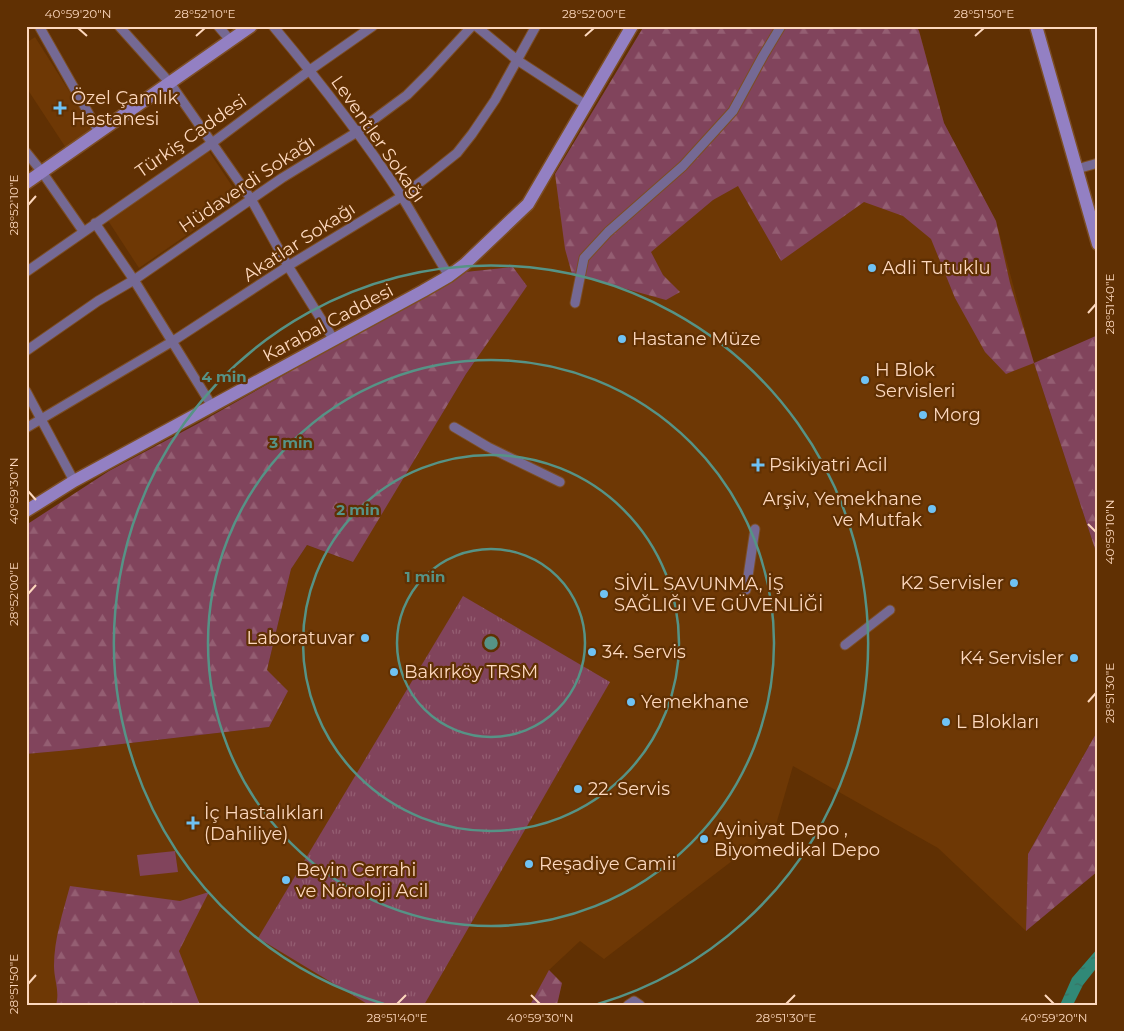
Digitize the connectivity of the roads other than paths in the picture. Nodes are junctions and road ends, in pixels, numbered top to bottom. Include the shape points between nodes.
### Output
1 (39, 26) edge
2 (119, 26) edge
3 (218, 26) edge
4 (251, 26) edge
5 (273, 26) edge
6 (373, 26) edge
7 (472, 26) edge
8 (476, 26) edge
9 (536, 26) edge
10 (632, 26) edge
11 (781, 26) edge
12 (1036, 26) edge
13 (230, 40) junction
14 (517, 60) junction
15 (310, 70) junction
16 (170, 83) junction
17 (586, 105) junction
18 (99, 132) junction
19 (357, 132) junction
20 (212, 143) junction
21 (26, 152) edge
22 (1098, 163) edge
23 (1077, 169) junction
24 (42, 172) junction
25 (26, 183) edge
26 (401, 197) junction
27 (251, 199) junction
28 (95, 224) junction
29 (83, 231) junction
30 (1098, 244) edge
31 (288, 266) junction
32 (26, 272) edge
33 (449, 276) junction
34 (134, 280) junction
35 (575, 303) dead end
36 (334, 340) junction
37 (173, 341) junction
38 (26, 351) edge
39 (26, 391) edge
40 (212, 406) junction
41 (42, 418) junction
42 (454, 427) dead end
43 (26, 428) edge
44 (74, 481) junction
45 (560, 482) dead end
46 (26, 511) edge
47 (755, 529) dead end
48 (746, 590) dead end
49 (890, 610) dead end
50 (845, 645) dead end
51 (628, 1005) edge
52 (640, 1005) edge

1 - 18 street
2 - 16 street
3 - 13 street
4 - 13 street
5 - 15 street, Leventler Sokağı
6 - 15 street, Türkiş Caddesi
7 - 19 street, Hüdaverdi Sokağı via 407,95
8 - 14 street
9 - 14 street, Akatlar Sokağı
10 - 17 street, Karabal Caddesi
11 - 35 street via 733,111 683,166 608,232 584,258
12 - 23 street
13 - 16 street
14 - 17 street
14 - 26 street, Akatlar Sokağı via 457,153
15 - 19 street, Leventler Sokağı
15 - 20 street, Türkiş Caddesi
16 - 18 street
16 - 20 street
17 - 33 street, Karabal Caddesi via 528,204
18 - 24 street
19 - 26 street, Leventler Sokağı
19 - 27 street, Hüdaverdi Sokağı
20 - 27 street
20 - 28 street, Türkiş Caddesi
21 - 24 street
22 - 23 street
23 - 30 street
24 - 25 street
24 - 29 street
26 - 31 street, Akatlar Sokağı
26 - 33 street, Leventler Sokağı
27 - 31 street
27 - 34 street, Hüdaverdi Sokağı
28 - 29 street, Türkiş Caddesi
28 - 34 street
29 - 32 street, Türkiş Caddesi
31 - 36 street
31 - 37 street, Akatlar Sokağı
33 - 36 street, Karabal Caddesi
34 - 37 street
34 - 38 street, Hüdaverdi Sokağı
36 - 40 street, Karabal Caddesi
37 - 40 street
37 - 41 street, Akatlar Sokağı
39 - 41 street
40 - 44 street, Karabal Caddesi
41 - 43 street, Akatlar Sokağı
41 - 44 street
42 - 45 street
44 - 46 street, Karabal Caddesi
47 - 48 street
49 - 50 street
51 - 52 street via 634,1001

